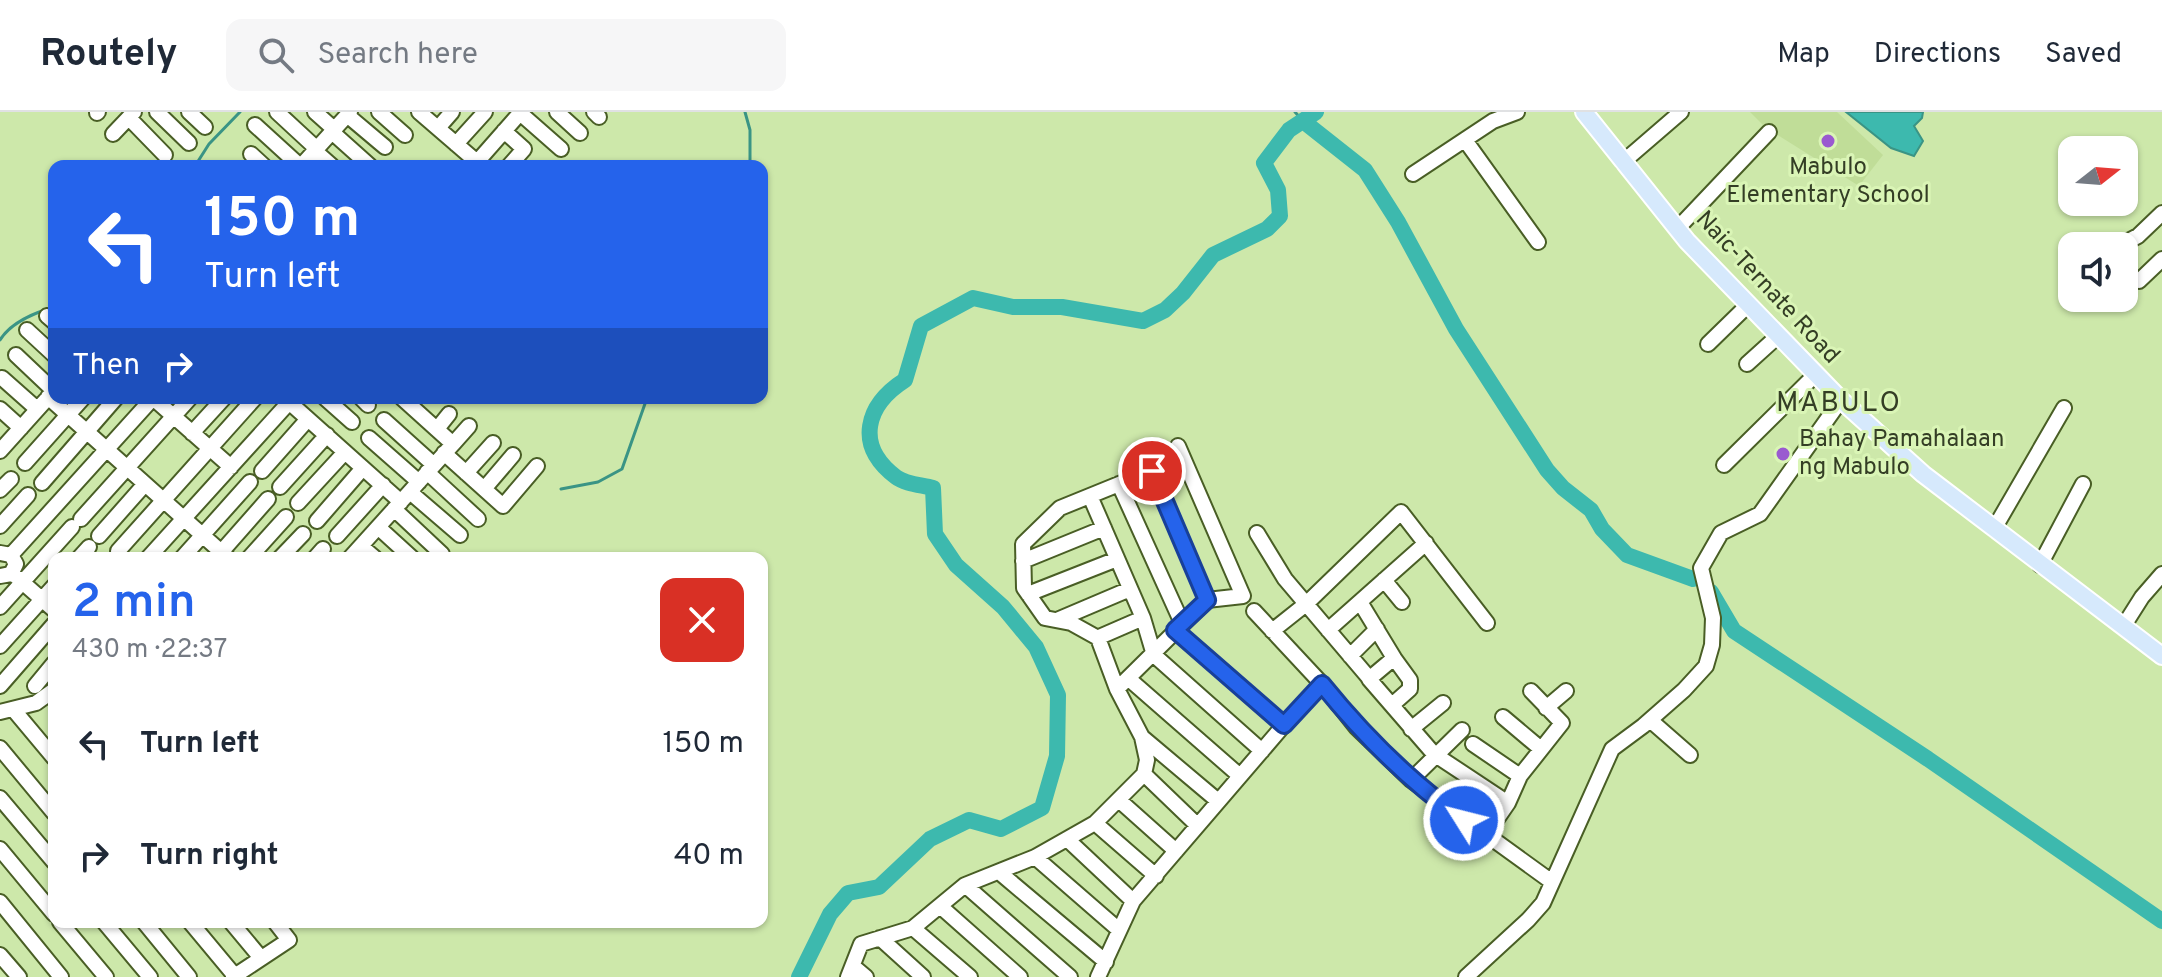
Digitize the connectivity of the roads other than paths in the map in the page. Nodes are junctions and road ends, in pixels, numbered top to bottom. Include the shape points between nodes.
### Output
1 (157, 112) edge
2 (189, 112) edge
3 (277, 112) edge
4 (315, 112) edge
5 (379, 112) edge
6 (420, 112) edge
7 (452, 112) edge
8 (485, 112) edge
9 (520, 112) edge
10 (557, 112) edge
11 (1517, 112) edge
12 (1584, 112) edge
13 (1681, 112) edge
14 (349, 113) edge
15 (132, 115) edge
16 (255, 125) dead end
17 (205, 127) dead end
18 (438, 128) junction
19 (333, 131) junction
20 (504, 131) junction
21 (1769, 132) dead end
22 (580, 133) dead end
23 (113, 134) dead end
24 (405, 135) dead end
25 (1465, 140) junction
26 (189, 143) dead end
27 (456, 144) junction
28 (385, 147) dead end
29 (561, 149) dead end
30 (316, 150) junction
31 (251, 154) dead end
32 (165, 155) dead end
33 (258, 160) edge
34 (294, 160) edge
35 (307, 160) edge
36 (326, 160) edge
37 (364, 160) edge
38 (474, 160) edge
39 (482, 160) edge
40 (514, 160) edge
41 (1623, 162) junction
42 (1413, 174) dead end
43 (2162, 213) edge
44 (1677, 229) junction
45 (2138, 236) edge
46 (1538, 242) dead end
47 (2162, 259) edge
48 (2139, 281) dead end
49 (1748, 305) junction
50 (27, 330) dead end
51 (1778, 336) junction
52 (1708, 344) dead end
53 (48, 349) edge
54 (16, 355) dead end
55 (1747, 364) dead end
56 (1815, 375) junction
57 (2, 378) dead end
58 (48, 389) edge
59 (48, 397) edge
60 (1841, 400) junction
61 (60, 404) edge
62 (78, 404) edge
63 (111, 404) edge
64 (148, 404) edge
65 (160, 404) edge
66 (185, 404) edge
67 (219, 404) edge
68 (250, 404) edge
69 (287, 404) edge
70 (295, 404) edge
71 (332, 404) edge
72 (409, 404) edge
73 (2064, 408) dead end
74 (0, 409) edge
75 (37, 409) junction
76 (449, 414) dead end
77 (68, 415) junction
78 (174, 417) junction
79 (308, 419) junction
80 (384, 420) dead end
81 (352, 422) dead end
82 (469, 426) dead end
83 (21, 428) junction
84 (437, 429) junction
85 (87, 432) junction
86 (192, 433) junction
87 (327, 435) junction
88 (369, 438) dead end
89 (493, 443) dead end
90 (2, 445) edge
91 (449, 448) junction
92 (210, 449) junction
93 (107, 450) junction
94 (345, 452) junction
95 (513, 455) dead end
96 (25, 463) dead end
97 (1724, 465) dead end
98 (537, 466) dead end
99 (231, 467) junction
100 (363, 468) junction
101 (128, 469) junction
102 (262, 471) dead end
103 (1152, 471) junction
104 (466, 473) junction
105 (11, 479) dead end
106 (250, 482) dead end
107 (42, 483) dead end
108 (145, 484) junction
109 (1119, 484) junction
110 (2083, 484) dead end
111 (383, 485) junction
112 (280, 487) dead end
113 (414, 487) junction
114 (484, 489) junction
115 (0, 490) edge
116 (28, 495) dead end
117 (1090, 496) junction
118 (268, 499) dead end
119 (163, 500) junction
120 (298, 503) dead end
121 (286, 517) dead end
122 (184, 519) junction
123 (478, 519) dead end
124 (317, 521) dead end
125 (0, 526) edge
126 (378, 527) junction
127 (1104, 528) junction
128 (1994, 529) junction
129 (1257, 533) dead end
130 (303, 534) dead end
131 (460, 535) dead end
132 (203, 536) junction
133 (337, 536) dead end
134 (1426, 543) junction
135 (361, 546) junction
136 (89, 547) edge
137 (118, 551) dead end
138 (154, 552) edge
139 (188, 552) edge
140 (218, 552) edge
141 (225, 552) edge
142 (254, 552) edge
143 (286, 552) edge
144 (356, 552) edge
145 (368, 552) edge
146 (405, 552) edge
147 (441, 552) edge
148 (6, 554) edge
149 (1117, 559) junction
150 (1023, 561) junction
151 (2040, 565) junction
152 (2162, 574) edge
153 (12, 577) edge
154 (1384, 580) junction
155 (1130, 589) junction
156 (48, 592) edge
157 (1028, 594) junction
158 (42, 599) junction
159 (1207, 600) junction
160 (1360, 602) junction
161 (1402, 602) dead end
162 (48, 604) edge
163 (1306, 604) junction
164 (0, 607) edge
165 (1254, 611) dead end
166 (1143, 618) junction
167 (1056, 620) junction
168 (1487, 623) dead end
169 (1178, 626) junction
170 (2123, 627) junction
171 (1377, 629) junction
172 (1328, 630) junction
173 (48, 631) edge
174 (1272, 631) junction
175 (1097, 638) junction
176 (0, 646) edge
177 (1154, 655) junction
178 (1350, 656) junction
179 (2162, 656) edge
180 (1394, 658) junction
181 (1369, 678) junction
182 (1123, 684) junction
183 (1322, 684) junction
184 (0, 686) edge
185 (1531, 691) dead end
186 (1566, 691) dead end
187 (47, 694) edge
188 (1443, 703) dead end
189 (1392, 705) junction
190 (1546, 708) junction
191 (7, 711) edge
192 (1503, 717) dead end
193 (1650, 720) junction
194 (1284, 725) junction
195 (1411, 729) junction
196 (1462, 730) dead end
197 (1142, 737) junction
198 (1473, 744) dead end
199 (0, 748) edge
200 (1541, 749) junction
201 (1262, 751) junction
202 (48, 752) edge
203 (1434, 754) junction
204 (1690, 755) dead end
205 (1144, 774) junction
206 (1240, 776) junction
207 (1520, 776) junction
208 (1411, 780) junction
209 (0, 798) edge
210 (1120, 801) junction
211 (1218, 801) junction
212 (1508, 803) junction
213 (48, 806) edge
214 (1095, 823) junction
215 (1197, 825) junction
216 (1486, 835) junction
217 (1068, 840) junction
218 (0, 849) edge
219 (1176, 851) junction
220 (48, 855) edge
221 (1035, 857) junction
222 (999, 872) junction
223 (1156, 876) junction
224 (1552, 882) junction
225 (965, 885) junction
226 (1133, 901) junction
227 (0, 902) edge
228 (940, 906) junction
229 (48, 907) edge
230 (65, 928) edge
231 (109, 928) edge
232 (149, 928) edge
233 (195, 928) edge
234 (236, 928) edge
235 (280, 928) edge
236 (913, 928) junction
237 (1119, 930) junction
238 (880, 938) junction
239 (0, 955) edge
240 (261, 958) junction
241 (1106, 962) junction
242 (850, 972) edge
243 (1471, 975) edge
244 (234, 976) edge
245 (19, 977) edge
246 (61, 977) edge
247 (106, 977) edge
248 (150, 977) edge
249 (189, 977) edge
250 (866, 977) edge
251 (923, 977) edge
252 (970, 977) edge
253 (1020, 977) edge
254 (1070, 977) edge
255 (1098, 977) edge

1 - 26 street
2 - 17 street
3 - 30 street
4 - 19 street
5 - 24 street
6 - 18 street
7 - 18 street
8 - 27 street
9 - 20 street
9 - 29 street
10 - 22 street
11 - 25 street
12 - 41 main road, Naic-Ternate Road
13 - 41 street
14 - 19 street
14 - 28 street
15 - 23 street
15 - 32 street
16 - 34 street
18 - 27 street
19 - 30 street
19 - 37 street
20 - 39 street
20 - 40 street via 524,149
21 - 44 street
25 - 42 street
25 - 46 street
27 - 38 street
30 - 35 street
30 - 36 street
31 - 33 street
41 - 44 main road, Naic-Ternate Road
43 - 45 street
44 - 49 main road, Naic-Ternate Road
47 - 48 street
49 - 51 main road, Naic-Ternate Road
49 - 52 street
50 - 53 street
51 - 55 street
51 - 56 main road, Naic-Ternate Road
54 - 58 street
56 - 60 main road, Naic-Ternate Road
56 - 97 street
57 - 75 street
59 - 75 street
60 - 128 main road, Naic-Ternate Road
60 - 193 street via 1760,514 1728,527 1709,551 1701,568 1713,618 1708,660 1688,687
61 - 77 street
62 - 77 street
63 - 85 street
64 - 93 street
65 - 78 street
66 - 78 street
67 - 86 street
68 - 92 street
69 - 99 street
70 - 79 street
71 - 81 street
72 - 84 street
73 - 128 street
74 - 83 street
75 - 83 street
76 - 84 street
77 - 85 street
77 - 96 street
78 - 86 street
78 - 101 street
79 - 87 street
79 - 102 street
80 - 113 street
82 - 91 street
83 - 90 street
84 - 91 street
85 - 93 street
85 - 107 street
86 - 92 street
87 - 94 street
87 - 112 street
88 - 113 street
89 - 104 street
91 - 104 street
91 - 113 street
92 - 99 street
92 - 119 street
93 - 101 street
93 - 148 street
94 - 100 street
94 - 120 street
95 - 114 street
98 - 114 street via 503,506
99 - 122 street
100 - 111 street
100 - 124 street
101 - 108 street
101 - 153 street via 76,523
103 - 109 street
103 - 159 street
103 - 159 street via 1180,452 1243,596
104 - 114 street
105 - 115 street
106 - 132 street
108 - 119 street
108 - 136 street
109 - 117 street
109 - 169 street
110 - 151 street
111 - 113 street
111 - 133 street
113 - 123 street
113 - 126 street
113 - 131 street
113 - 147 street
116 - 125 street
117 - 127 street
117 - 150 street via 1060,508 1023,544
118 - 141 street
119 - 122 street
119 - 137 street
121 - 142 street
122 - 132 street
122 - 138 street
126 - 135 street
126 - 146 street
127 - 149 street
127 - 150 street
128 - 151 main road, Naic-Ternate Road
129 - 163 street
130 - 143 street
132 - 139 street
132 - 140 street
134 - 154 street
134 - 163 street via 1401,512
134 - 168 street
135 - 144 street
135 - 145 street
148 - 153 street via 16,564
149 - 155 street
149 - 157 street
150 - 157 street
151 - 170 main road, Naic-Ternate Road
152 - 170 street
153 - 158 street
153 - 164 street
154 - 160 street
154 - 161 street
155 - 166 street
155 - 167 street
156 - 158 street
157 - 167 street via 1045,618
158 - 162 street
158 - 176 street
159 - 169 street
160 - 171 street
160 - 172 street
163 - 172 street
163 - 174 street
165 - 174 street
166 - 175 street
166 - 177 street
167 - 175 street
169 - 177 street
169 - 194 street
170 - 179 main road, Naic-Ternate Road
171 - 178 street
171 - 180 street
172 - 178 street
173 - 184 street
174 - 183 street
175 - 182 street
177 - 182 street
177 - 201 street
178 - 181 street
180 - 181 street
180 - 189 street via 1410,680 1410,689
181 - 189 street
182 - 197 street
182 - 206 street
183 - 194 street
183 - 208 street via 1356,727
185 - 190 street
186 - 190 street
187 - 191 street
188 - 195 street
189 - 195 street
190 - 200 street via 1562,723
191 - 202 street
192 - 200 street
193 - 204 street
193 - 224 street via 1607,757
194 - 201 street
195 - 203 street
196 - 203 street
197 - 205 street
197 - 211 street
198 - 207 street
199 - 213 street
200 - 207 street
201 - 206 street
203 - 208 street
203 - 212 street
205 - 210 street
205 - 215 street
206 - 211 street
207 - 212 street
208 - 216 street
209 - 220 street
210 - 214 street
210 - 219 street
211 - 215 street
212 - 216 street
214 - 217 street
214 - 223 street
215 - 219 street
216 - 224 street
217 - 221 street
217 - 226 street
218 - 229 street
219 - 223 street
221 - 222 street
221 - 237 street
222 - 225 street
222 - 241 street
223 - 226 street
224 - 243 street via 1537,911
225 - 228 street
225 - 254 street
226 - 237 street
227 - 246 street
228 - 236 street
228 - 253 street
230 - 247 street
231 - 248 street
232 - 249 street
233 - 244 street
234 - 240 street
235 - 240 street via 289,940
236 - 238 street
236 - 252 street
237 - 241 street
238 - 242 street via 861,944
238 - 251 street
239 - 245 street
240 - 244 street
241 - 255 street
242 - 250 street

